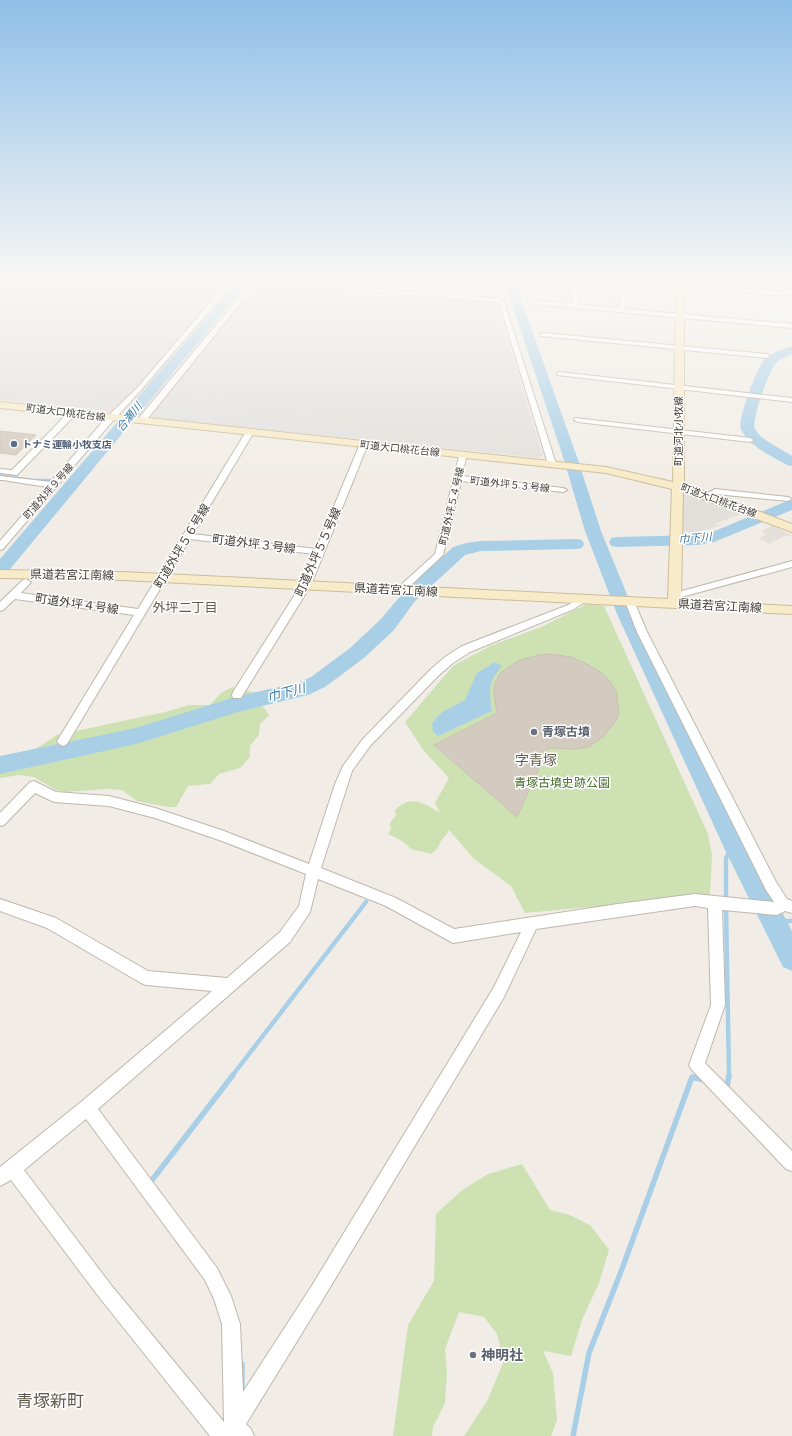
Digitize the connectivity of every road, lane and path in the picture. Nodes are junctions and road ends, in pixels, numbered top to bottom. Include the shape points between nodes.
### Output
1 (172, 350) edge
2 (198, 350) edge
3 (518, 350) edge
4 (679, 350) edge
5 (701, 350) edge
6 (767, 356) dead end
7 (559, 374) dead end
8 (679, 387) junction
9 (792, 400) edge
10 (0, 405) edge
11 (72, 413) junction
12 (112, 418) junction
13 (578, 420) dead end
14 (139, 421) junction
15 (678, 431) junction
16 (250, 432) junction
17 (750, 440) dead end
18 (364, 444) junction
19 (463, 454) junction
20 (557, 464) junction
21 (0, 471) edge
22 (0, 478) edge
23 (457, 478) junction
24 (53, 485) junction
25 (678, 486) junction
26 (563, 490) dead end
27 (708, 495) junction
28 (788, 499) dead end
29 (792, 528) edge
30 (189, 534) junction
31 (3, 538) edge
32 (0, 547) edge
33 (320, 550) junction
34 (792, 564) edge
35 (0, 574) edge
36 (162, 578) junction
37 (26, 582) dead end
38 (306, 585) junction
39 (406, 590) junction
40 (12, 595) junction
41 (584, 599) junction
42 (674, 600) junction
43 (630, 602) junction
44 (0, 608) edge
45 (792, 610) edge
46 (141, 613) junction
47 (237, 695) dead end
48 (63, 741) dead end
49 (0, 821) edge
50 (313, 872) junction
51 (715, 904) junction
52 (0, 905) edge
53 (784, 907) edge
54 (532, 923) junction
55 (230, 985) junction
56 (87, 1108) junction
57 (792, 1163) edge
58 (6, 1173) edge
59 (231, 1433) edge

1 - 12 street, 町道外坪９号線
2 - 14 street
3 - 20 street
4 - 8 street, 町道河北小牧線
5 - 6 street
7 - 8 street
8 - 9 street
8 - 15 street, 町道河北小牧線
10 - 11 street, 町道大口桃花台線
11 - 12 street, 町道大口桃花台線
11 - 21 street via 14,473
12 - 14 street, 町道大口桃花台線
12 - 24 street, 町道外坪９号線
13 - 15 street
14 - 16 street, 町道大口桃花台線
15 - 17 street
15 - 25 street, 町道河北小牧線
16 - 18 street, 町道大口桃花台線
16 - 30 street, 町道外坪５６号線
18 - 19 street, 町道大口桃花台線
18 - 33 street, 町道外坪５５号線
19 - 20 street, 町道大口桃花台線
19 - 23 street, 町道外坪５４号線
20 - 25 street, 町道大口桃花台線 via 619,472
22 - 24 street
23 - 26 street, 町道外坪５３号線
23 - 39 street, 町道外坪５４号線 via 440,555 406,585
24 - 31 street, 町道外坪９号線
25 - 27 street, 町道大口桃花台線
25 - 42 street, 町道河北小牧線
27 - 28 street via 715,491
27 - 29 street, 町道大口桃花台線
30 - 33 street, 町道外坪３号線
30 - 36 street, 町道外坪５６号線
31 - 32 street, 町道外坪９号線
33 - 38 street, 町道外坪５５号線
34 - 42 street
35 - 36 street, 県道若宮江南線
36 - 38 street, 県道若宮江南線
36 - 46 street, 町道外坪５６号線
37 - 40 street
38 - 39 street, 県道若宮江南線
38 - 47 street, 町道外坪５５号線
39 - 41 street, 県道若宮江南線
40 - 44 street
40 - 46 street, 町道外坪４号線
41 - 43 street, 県道若宮江南線
41 - 50 street via 571,607 466,649 434,673 366,743 347,769
42 - 43 street, 県道若宮江南線
42 - 45 street, 県道若宮江南線
43 - 53 street via 642,632
46 - 48 street, 町道外坪５６号線
49 - 50 street via 34,786 54,797 109,801 154,813 224,836
50 - 54 street via 391,902 453,936
50 - 55 street via 305,908 285,937
51 - 53 street
51 - 54 street via 695,900
51 - 57 street via 718,1005 697,1065
52 - 55 street via 51,923 146,978
54 - 59 street via 499,992
55 - 56 street
56 - 58 street
56 - 59 street via 211,1274 222,1296 231,1324
58 - 59 street via 105,1291

